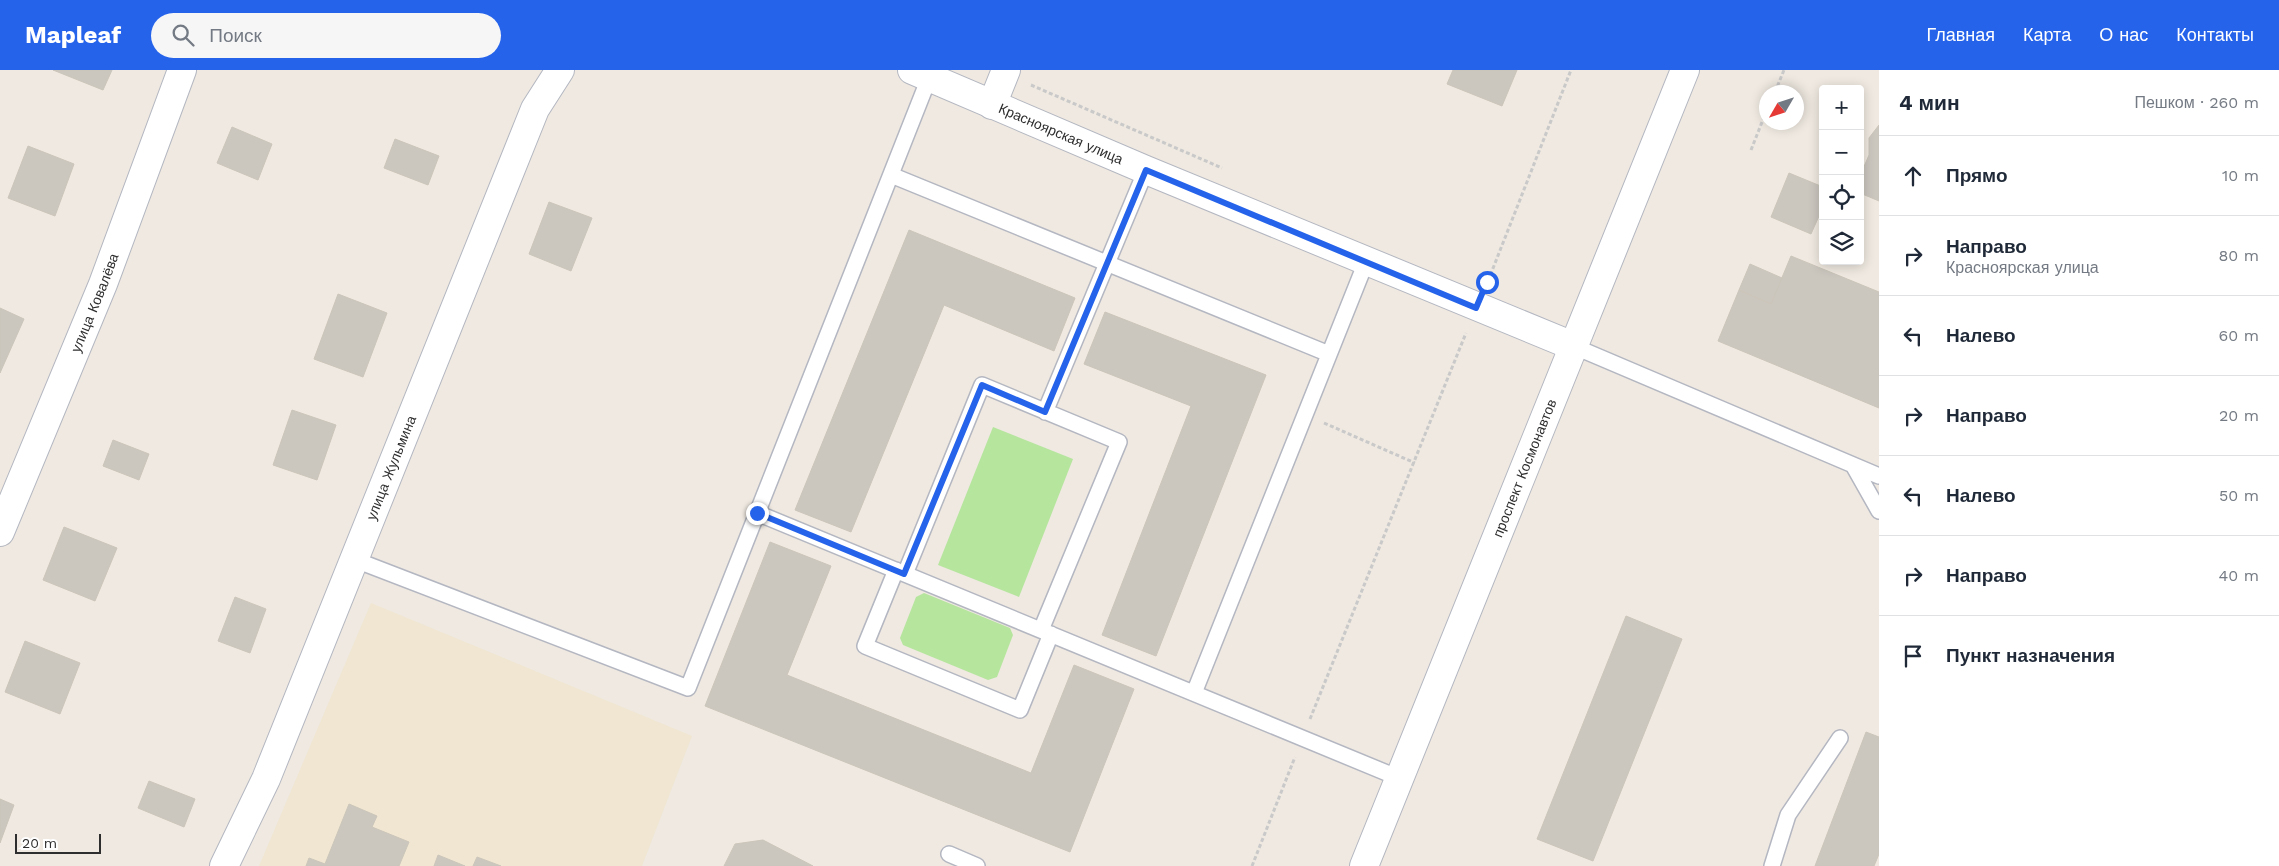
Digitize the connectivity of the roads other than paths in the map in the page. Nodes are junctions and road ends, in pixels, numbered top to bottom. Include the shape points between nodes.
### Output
1 (182, 70) edge
2 (560, 70) edge
3 (1006, 70) edge
4 (1685, 70) edge
5 (920, 74) edge
6 (992, 105) junction
7 (1146, 170) junction
8 (891, 175) junction
9 (1366, 262) junction
10 (1107, 263) junction
11 (1573, 346) junction
12 (1329, 354) junction
13 (1045, 412) junction
14 (1853, 465) junction
15 (1879, 476) edge
16 (1879, 512) edge
17 (757, 513) junction
18 (0, 532) edge
19 (353, 559) junction
20 (900, 572) junction
21 (1046, 632) junction
22 (1194, 693) junction
23 (1840, 738) dead end
24 (1399, 778) junction
25 (949, 854) dead end
26 (224, 866) edge
27 (977, 866) edge
28 (1364, 866) edge
29 (1772, 866) edge

1 - 18 street, улица Ковалёва via 103,284
2 - 19 street, улица Жульмина via 535,109
3 - 6 street
4 - 11 street, проспект Космонавтов
5 - 6 street, Красноярская улица
5 - 8 lane
6 - 7 street, Красноярская улица
7 - 9 street, Красноярская улица
7 - 10 lane
8 - 10 lane
8 - 17 lane
9 - 11 street, Красноярская улица
9 - 12 lane
10 - 12 lane
10 - 13 lane
11 - 14 lane
11 - 24 street, проспект Космонавтов
12 - 22 lane
13 - 20 lane via 982,385
13 - 21 lane via 1119,442
14 - 15 lane
14 - 16 lane
17 - 19 lane via 688,688
17 - 20 lane
19 - 26 street, улица Жульмина via 266,779
20 - 21 lane
20 - 21 lane via 865,646 1020,710
21 - 22 lane
22 - 24 lane
23 - 29 lane via 1788,815
24 - 28 street, проспект Космонавтов
25 - 27 lane

